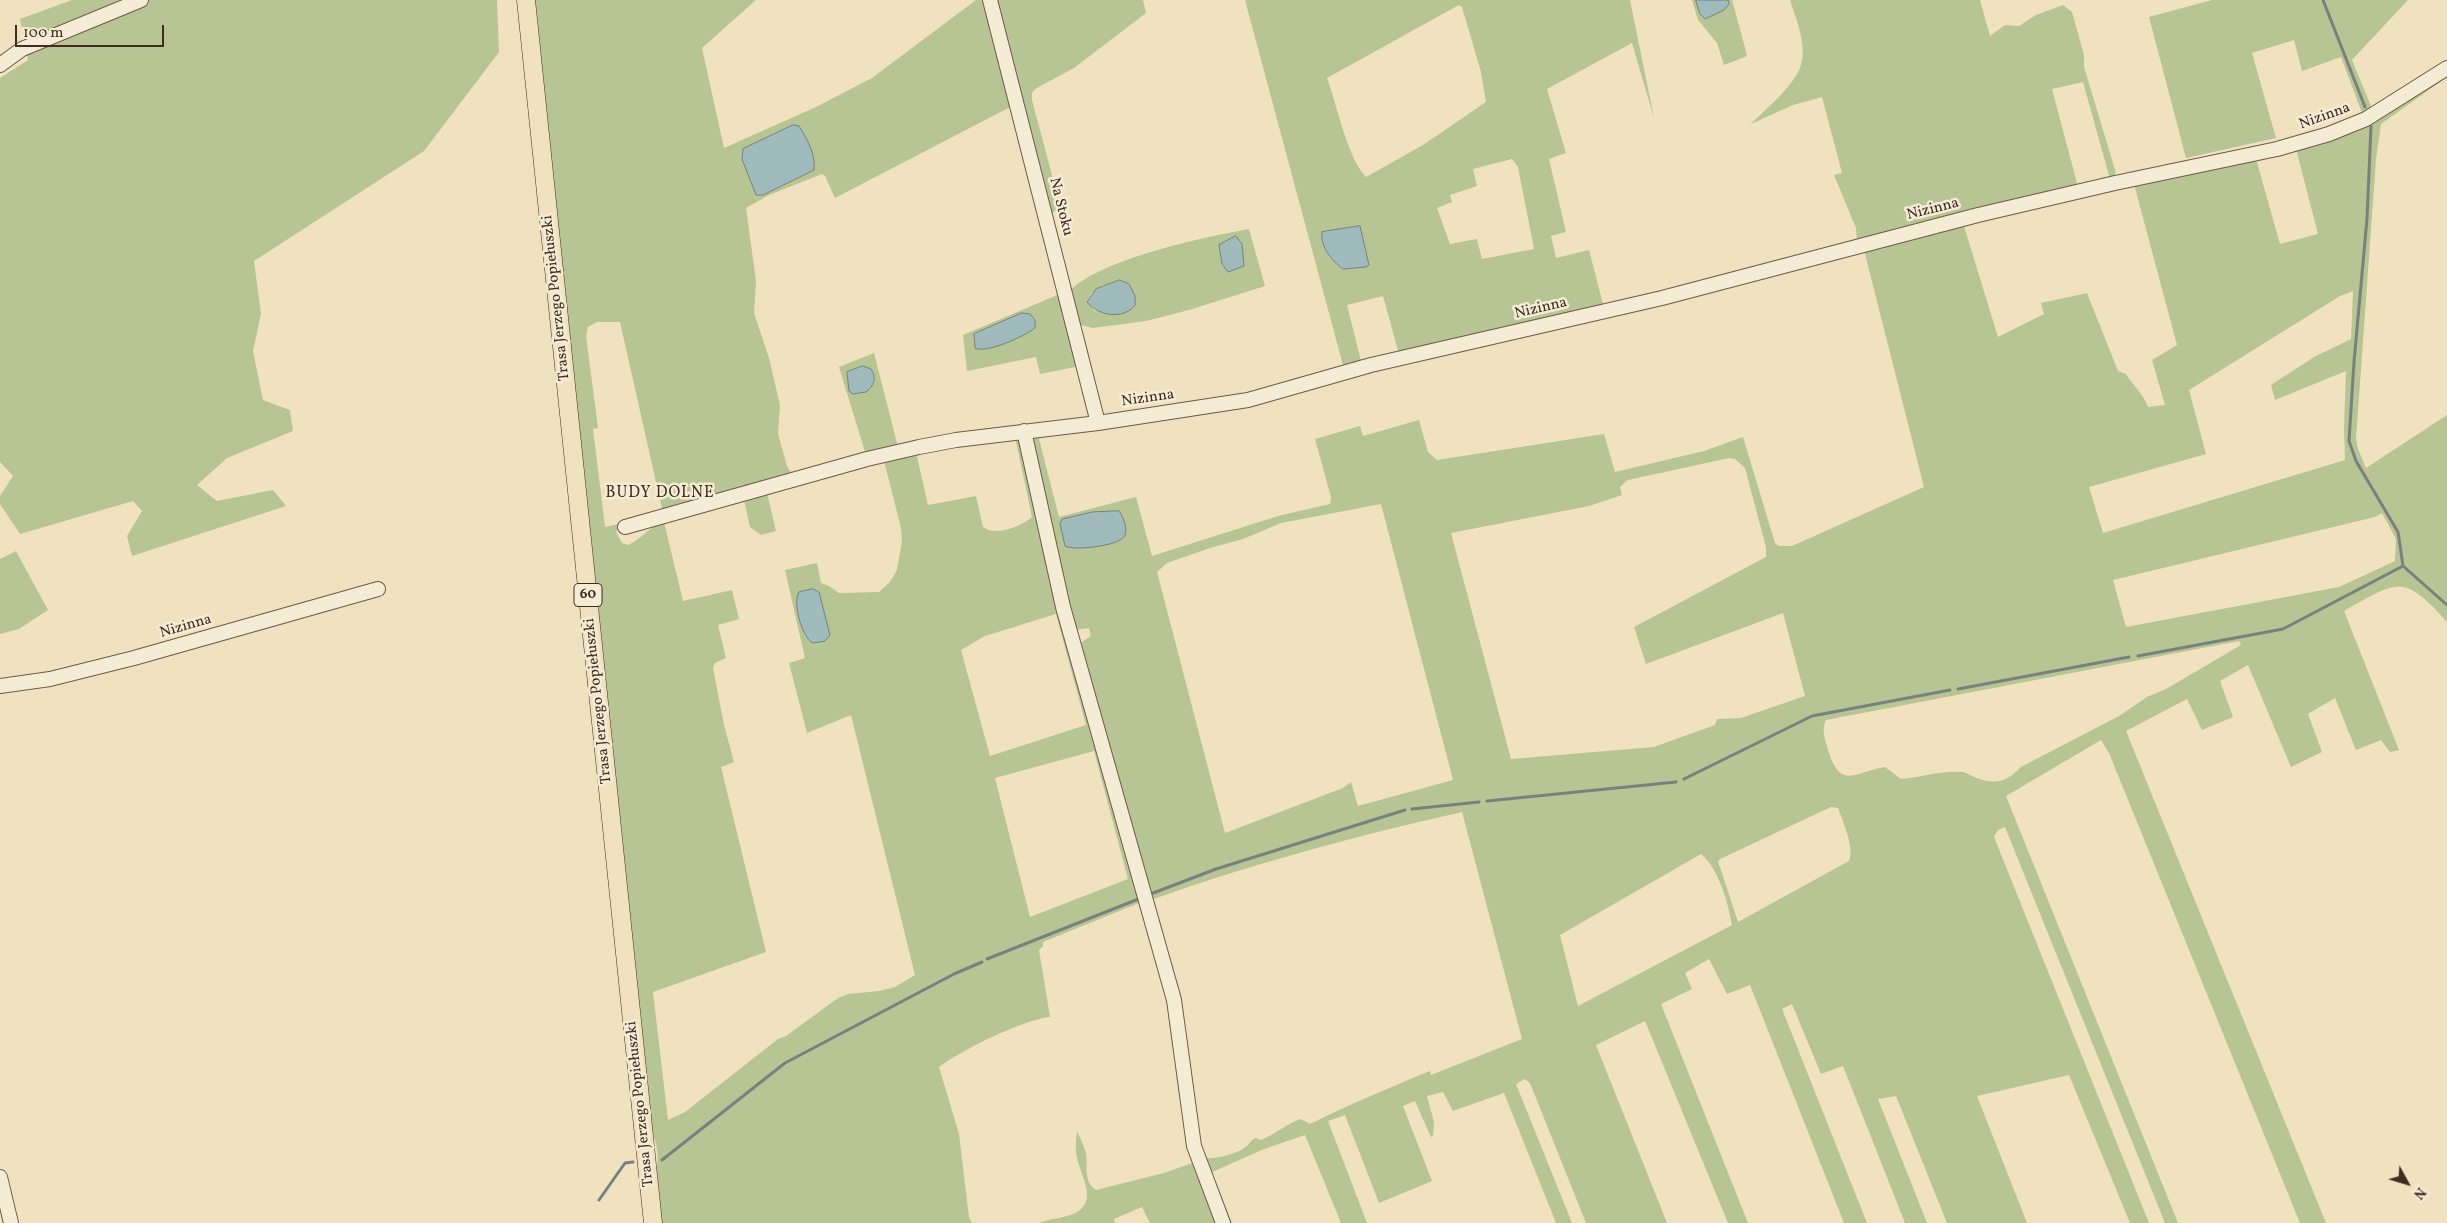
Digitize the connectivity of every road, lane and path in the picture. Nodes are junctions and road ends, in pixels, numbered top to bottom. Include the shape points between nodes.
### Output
1 (141, 0) edge
2 (526, 0) edge
3 (990, 0) edge
4 (0, 65) edge
5 (2447, 68) edge
6 (1098, 422) junction
7 (1024, 431) junction
8 (625, 527) dead end
9 (378, 589) dead end
10 (0, 686) edge
11 (0, 1177) edge
12 (11, 1223) edge
13 (653, 1223) edge
14 (1223, 1223) edge

1 - 4 street via 22,49
2 - 13 main road, Trasa Jerzego Popiełuszki / 60
3 - 6 street, Na Stoku
5 - 6 street, Nizinna via 2366,119 2277,150 1978,215 1662,298 1372,365 1248,400
6 - 7 street, Nizinna
7 - 8 street, Nizinna via 897,452
7 - 14 street via 1067,623 1174,1000 1196,1152
9 - 10 street, Nizinna via 134,658
11 - 12 street

